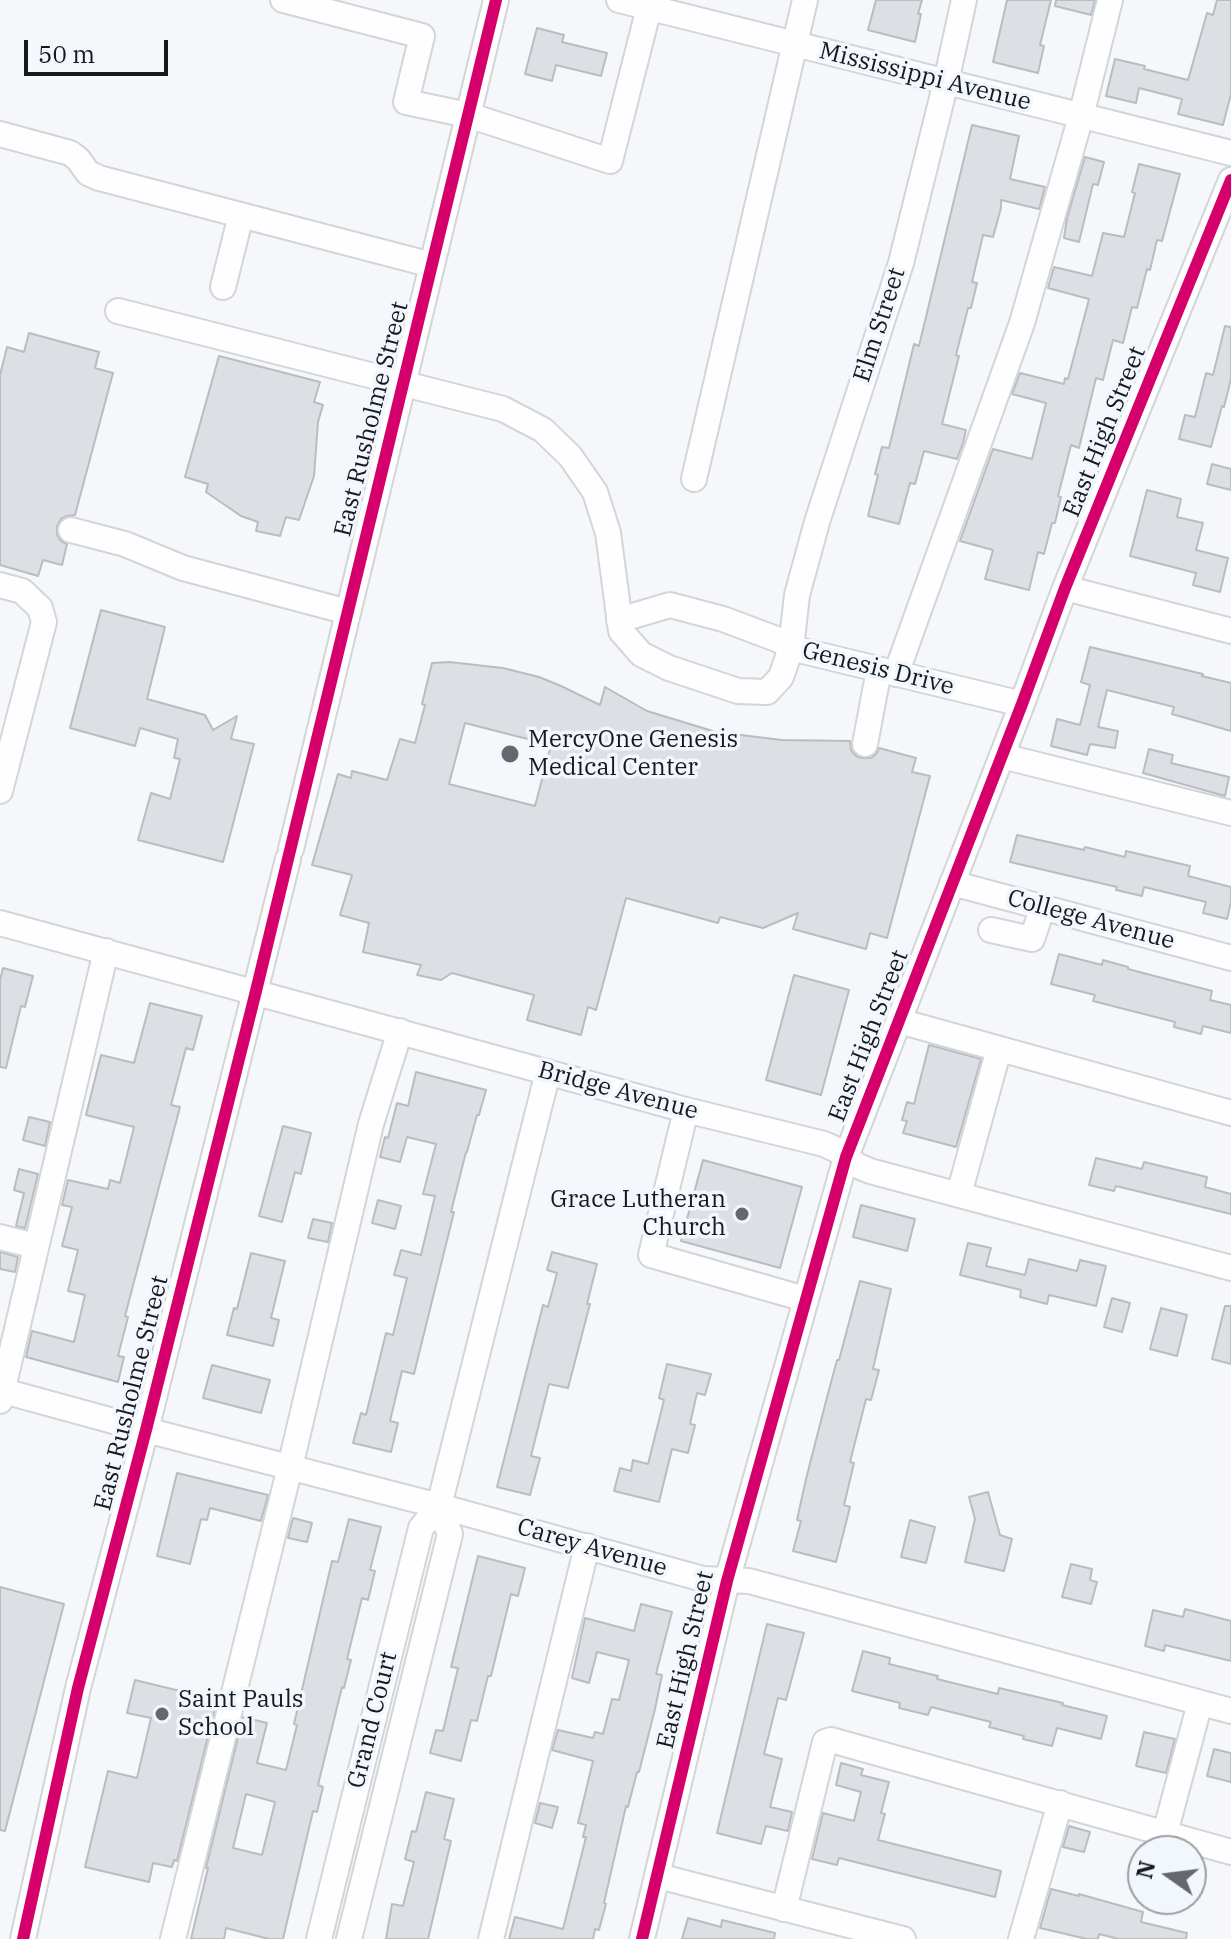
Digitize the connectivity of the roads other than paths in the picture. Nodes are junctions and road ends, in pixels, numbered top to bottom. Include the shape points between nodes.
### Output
1 (496, 0) edge
2 (619, 0) edge
3 (805, 0) edge
4 (964, 0) edge
5 (1110, 0) edge
6 (288, 1) edge
7 (650, 4) edge
8 (794, 44) junction
9 (946, 82) junction
10 (468, 115) junction
11 (1081, 116) junction
12 (0, 134) edge
13 (1231, 153) edge
14 (1231, 180) edge
15 (241, 215) junction
16 (432, 265) junction
17 (223, 287) dead end
18 (118, 311) dead end
19 (403, 383) junction
20 (694, 479) dead end
21 (71, 530) dead end
22 (0, 585) edge
23 (1065, 588) junction
24 (348, 612) junction
25 (619, 620) junction
26 (1231, 631) edge
27 (791, 648) junction
28 (888, 672) junction
29 (1022, 704) junction
30 (865, 744) dead end
31 (1002, 756) junction
32 (0, 791) edge
33 (1231, 813) edge
34 (952, 883) junction
35 (1043, 907) junction
36 (0, 923) edge
37 (991, 930) dead end
38 (106, 951) junction
39 (1231, 958) edge
40 (256, 991) junction
41 (899, 1021) junction
42 (400, 1031) junction
43 (999, 1049) junction
44 (548, 1072) junction
45 (686, 1110) junction
46 (1231, 1113) edge
47 (846, 1157) junction
48 (959, 1194) junction
49 (0, 1237) edge
50 (35, 1246) junction
51 (1231, 1268) edge
52 (805, 1299) junction
53 (1, 1394) edge
54 (146, 1430) junction
55 (290, 1467) junction
56 (439, 1506) junction
57 (587, 1546) junction
58 (727, 1581) junction
59 (1200, 1703) junction
60 (1231, 1711) edge
61 (1060, 1803) junction
62 (1165, 1833) junction
63 (1231, 1852) edge
64 (658, 1876) junction
65 (784, 1909) junction
66 (23, 1939) edge
67 (173, 1939) edge
68 (319, 1939) edge
69 (349, 1939) edge
70 (491, 1939) edge
71 (642, 1939) edge
72 (903, 1939) edge
73 (1021, 1939) edge

1 - 10 street, East Rusholme Street
2 - 7 street, Mississippi Avenue
3 - 8 street
4 - 9 street, Elm Street
5 - 11 street
6 - 10 street via 422,36 406,102
7 - 8 street, Mississippi Avenue
7 - 10 street via 610,161
8 - 9 street, Mississippi Avenue
8 - 20 street
9 - 11 street, Mississippi Avenue
9 - 27 street, Elm Street via 901,263 797,595
10 - 16 street, East Rusholme Street
11 - 13 street, Mississippi Avenue
11 - 28 street via 1022,323
12 - 15 street via 70,153 99,178
14 - 23 street, East High Street
15 - 16 street
15 - 17 street
16 - 19 street, East Rusholme Street
18 - 19 street, Genesis Drive
19 - 24 street, East Rusholme Street
19 - 25 street, Genesis Drive via 503,409 543,430 570,456 595,492 608,533
21 - 24 street via 125,544 183,568
22 - 32 street via 22,591 40,608 44,622
23 - 26 street
23 - 29 street, East High Street
24 - 40 street, East Rusholme Street
25 - 27 street via 670,605 723,619
25 - 27 street, Genesis Drive via 621,631 641,654 738,691 767,692 781,677
27 - 28 street, Genesis Drive
28 - 29 street, Genesis Drive
28 - 30 street
29 - 31 street, East High Street
31 - 33 street
31 - 34 street, East High Street
34 - 35 street, College Avenue
34 - 41 street, East High Street
35 - 37 street via 1032,939
35 - 39 street, College Avenue
36 - 38 street, Bridge Avenue
38 - 40 street, Bridge Avenue
38 - 50 street
40 - 42 street, Bridge Avenue
40 - 54 street, East Rusholme Street
41 - 43 street
41 - 47 street, East High Street
42 - 44 street, Bridge Avenue
42 - 55 street via 371,1124
43 - 46 street
43 - 48 street
44 - 45 street, Bridge Avenue
44 - 56 street, Grand Court
45 - 47 street, Bridge Avenue via 824,1144
45 - 52 street via 651,1255
47 - 48 street, Bridge Avenue via 870,1171
47 - 52 street, East High Street
48 - 51 street, Bridge Avenue
49 - 50 street
50 - 53 street
52 - 58 street, East High Street
53 - 54 street, Carey Avenue
54 - 55 street, Carey Avenue
54 - 66 street, East Rusholme Street via 78,1688
55 - 56 street, Carey Avenue
55 - 67 street
56 - 57 street, Carey Avenue
56 - 68 street, Grand Court via 421,1528
56 - 69 street, Grand Court via 450,1534
57 - 58 street, Carey Avenue
57 - 70 street
58 - 59 street, Carey Avenue via 749,1581
58 - 64 street, East High Street
59 - 60 street, Carey Avenue
59 - 62 street
61 - 62 street
61 - 65 street via 825,1742
61 - 73 street
62 - 63 street
64 - 65 street
64 - 71 street, East High Street
65 - 72 street

